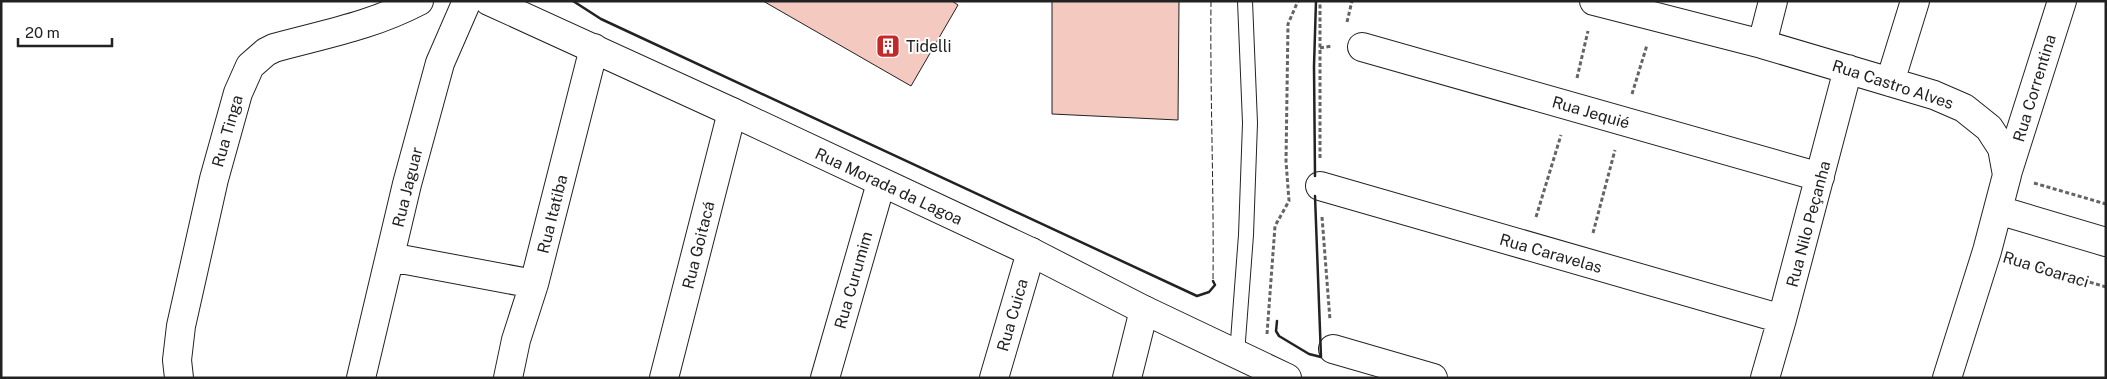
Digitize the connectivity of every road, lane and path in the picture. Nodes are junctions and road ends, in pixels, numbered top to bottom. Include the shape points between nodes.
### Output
1 (419, 1) edge
2 (466, 1) edge
3 (488, 1) edge
4 (1245, 1) edge
5 (1298, 1) edge
6 (1595, 1) edge
7 (1773, 1) edge
8 (1915, 1) edge
9 (2062, 1) edge
10 (1656, 18) junction
11 (1762, 44) junction
12 (594, 48) junction
13 (1362, 48) dead end
14 (1848, 69) junction
15 (1890, 82) junction
16 (1570, 106) junction
17 (732, 112) junction
18 (1623, 122) junction
19 (2007, 175) junction
20 (1820, 177) junction
21 (881, 182) junction
22 (1320, 186) dead end
23 (2106, 204) edge
24 (1998, 210) junction
25 (2106, 242) edge
26 (1527, 247) junction
27 (1987, 251) junction
28 (1030, 252) junction
29 (390, 257) junction
30 (1585, 263) junction
31 (534, 284) junction
32 (2106, 287) edge
33 (1144, 310) junction
34 (1782, 318) junction
35 (1268, 337) dead end
36 (1333, 348) dead end
37 (1237, 354) junction
38 (1949, 377) edge
39 (179, 378) edge
40 (361, 378) edge
41 (508, 378) edge
42 (664, 378) edge
43 (825, 378) edge
44 (994, 378) edge
45 (1127, 378) edge
46 (1287, 378) edge
47 (1433, 378) edge
48 (1765, 378) edge

1 - 39 street, Rua Tinga via 365,24 274,48 250,66 238,93 193,269 177,350
2 - 29 street, Rua Jaguar via 440,63
3 - 12 street, Rua Morada da Lagoa
4 - 37 lane via 1250,123
5 - 35 path via 1288,24 1288,201 1275,226
6 - 10 street, Rua Castro Alves
6 - 16 path
7 - 11 street
8 - 15 street
9 - 19 street, Rua Correntina
10 - 11 street, Rua Castro Alves
10 - 18 path
11 - 14 street, Rua Castro Alves
12 - 17 street, Rua Morada da Lagoa
12 - 31 street, Rua Itatiba
13 - 16 street, Rua Jequié
14 - 15 street, Rua Castro Alves
14 - 20 street, Rua Nilo Peçanha
15 - 19 street, Rua Castro Alves via 1964,108 1989,128 2002,148
16 - 18 street, Rua Jequié
16 - 26 path
17 - 21 street, Rua Morada da Lagoa
17 - 42 street, Rua Goitacá
18 - 20 street, Rua Jequié
18 - 30 path
19 - 23 path
19 - 24 street, Rua Castro Alves
20 - 34 street, Rua Nilo Peçanha
21 - 28 street, Rua Morada da Lagoa
21 - 43 street, Rua Curumim
22 - 26 street, Rua Caravelas
24 - 25 street
24 - 27 street, Rua Castro Alves
26 - 30 street, Rua Caravelas
27 - 32 path, Rua Coaraci
27 - 38 street, Rua Castro Alves
28 - 33 street, Rua Morada da Lagoa
28 - 44 street, Rua Cuica
29 - 31 street
29 - 40 street, Rua Jaguar
30 - 34 street, Rua Caravelas
31 - 41 street, Rua Itatiba
33 - 37 street, Rua Morada da Lagoa
33 - 45 street
34 - 48 street, Rua Nilo Peçanha
36 - 47 street
37 - 46 street, Rua Morada da Lagoa

